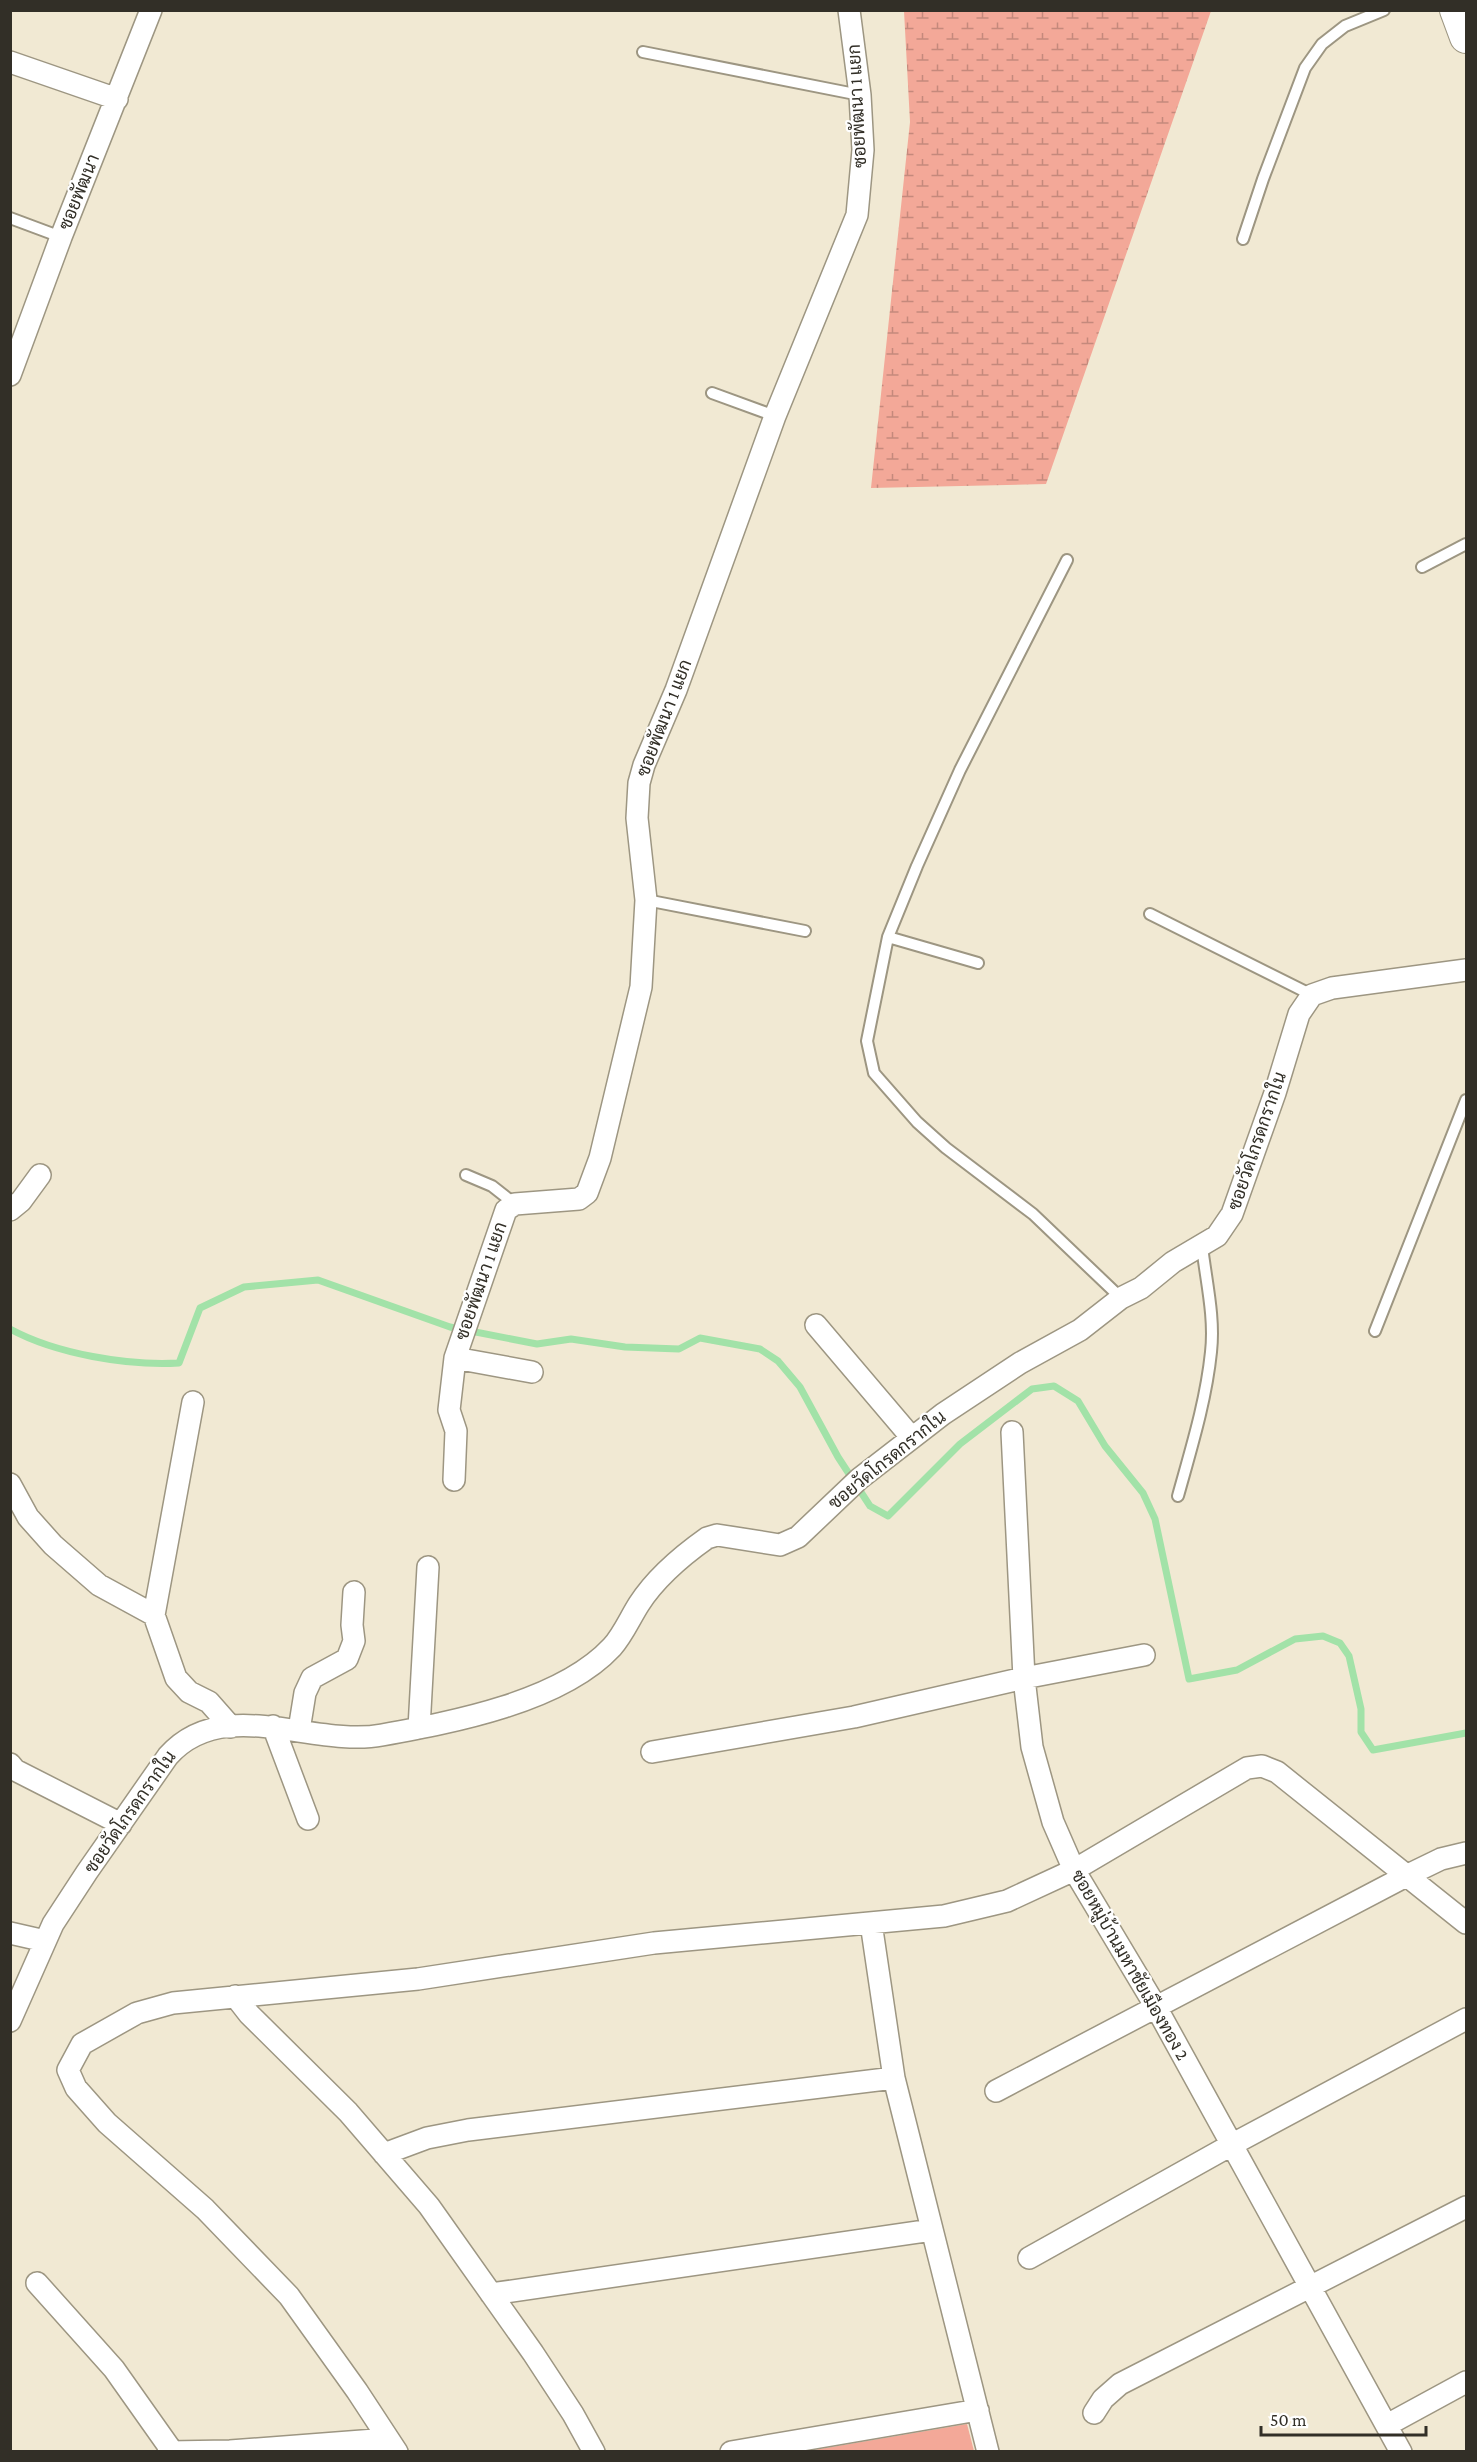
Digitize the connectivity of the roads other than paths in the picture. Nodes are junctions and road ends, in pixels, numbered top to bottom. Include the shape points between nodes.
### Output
1 (151, 10) edge
2 (849, 10) edge
3 (1384, 10) edge
4 (1456, 10) edge
5 (1360, 14) edge
6 (1467, 37) edge
7 (643, 52) dead end
8 (10, 62) edge
9 (860, 95) junction
10 (117, 99) junction
11 (10, 218) edge
12 (61, 237) junction
13 (1243, 239) dead end
14 (10, 375) edge
15 (712, 393) dead end
16 (775, 416) junction
17 (1467, 544) edge
18 (1066, 560) dead end
19 (1422, 567) dead end
20 (646, 900) junction
21 (1150, 914) dead end
22 (805, 931) dead end
23 (888, 937) junction
24 (978, 963) dead end
25 (1467, 970) edge
26 (1312, 995) junction
27 (1467, 1100) edge
28 (466, 1175) dead end
29 (40, 1176) dead end
30 (515, 1204) junction
31 (10, 1210) edge
32 (1202, 1246) junction
33 (1121, 1298) junction
34 (816, 1325) dead end
35 (1375, 1331) dead end
36 (455, 1358) junction
37 (532, 1372) dead end
38 (194, 1402) dead end
39 (1012, 1432) dead end
40 (912, 1438) junction
41 (454, 1480) dead end
42 (10, 1485) edge
43 (1178, 1496) dead end
44 (428, 1567) dead end
45 (354, 1592) dead end
46 (154, 1615) junction
47 (1144, 1655) dead end
48 (1024, 1678) junction
49 (273, 1726) junction
50 (231, 1727) junction
51 (419, 1728) junction
52 (299, 1730) junction
53 (652, 1752) dead end
54 (10, 1764) edge
55 (308, 1819) dead end
56 (121, 1824) junction
57 (1467, 1853) edge
58 (1074, 1870) junction
59 (1406, 1876) junction
60 (871, 1923) junction
61 (1467, 1923) edge
62 (10, 1934) edge
63 (45, 1941) junction
64 (235, 1996) junction
65 (1156, 2007) junction
66 (1467, 2019) edge
67 (10, 2021) edge
68 (894, 2078) junction
69 (996, 2091) dead end
70 (1233, 2144) junction
71 (384, 2154) junction
72 (1467, 2206) edge
73 (932, 2230) junction
74 (1029, 2258) dead end
75 (37, 2283) dead end
76 (1312, 2287) junction
77 (491, 2294) junction
78 (1467, 2382) edge
79 (978, 2410) junction
80 (1094, 2413) dead end
81 (1387, 2425) junction
82 (392, 2445) edge
83 (170, 2451) edge
84 (594, 2451) edge
85 (731, 2451) edge
86 (988, 2451) edge
87 (1401, 2451) edge

1 - 10 street, ซอยพัฒนา
2 - 9 street, ซอยพัฒนา 1 แยก
3 - 5 lane
4 - 6 main road
5 - 13 lane via 1322,44 1305,68
7 - 9 lane
8 - 10 street
9 - 16 street, ซอยพัฒนา 1 แยก via 863,150 858,215
10 - 12 street, ซอยพัฒนา
11 - 12 lane
12 - 14 street, ซอยพัฒนา
15 - 16 lane
16 - 20 street, ซอยพัฒนา 1 แยก via 639,783 637,818
17 - 19 lane
18 - 23 lane via 960,770
20 - 22 lane
20 - 30 street, ซอยพัฒนา 1 แยก via 640,987 600,1158 587,1193 579,1199
21 - 26 lane
23 - 24 lane
23 - 33 lane via 867,1041 874,1073 917,1122 1033,1214
25 - 26 street via 1332,988
26 - 32 street, ซอยวัดโกรดกรากใน via 1299,1014 1232,1214 1217,1236
27 - 35 lane
28 - 30 lane via 492,1186
29 - 31 street
30 - 36 street, ซอยพัฒนา 1 แยก via 506,1210
32 - 33 street, ซอยวัดโกรดกรากใน
32 - 43 lane via 1211,1314 1211,1351 1200,1415
33 - 40 street, ซอยวัดโกรดกรากใน via 1080,1330 994,1379
34 - 40 street
36 - 37 street
36 - 41 street, ซอยพัฒนา 1 แยก via 449,1410 456,1431
38 - 46 street
39 - 48 street, ซอยหมู่บ้านมหาชัยเมืองทอง 2
40 - 51 street, ซอยวัดโกรดกรากใน via 859,1479 790,1542 780,1545 717,1535 707,1538 650,1589 615,1644 584,1672 508,1704
42 - 46 street via 28,1517 52,1545 99,1585
44 - 51 street
45 - 52 street via 354,1641 346,1659 312,1678 305,1693
46 - 50 street via 176,1678 189,1692 209,1702
47 - 48 street
48 - 53 street via 854,1717
48 - 58 street, ซอยหมู่บ้านมหาชัยเมืองทอง 2 via 1032,1747 1053,1822
49 - 50 street, ซอยวัดโกรดกรากใน
49 - 52 street, ซอยวัดโกรดกรากใน
49 - 55 street
50 - 56 street, ซอยวัดโกรดกรากใน via 207,1729 179,1743
51 - 52 street, ซอยวัดโกรดกรากใน via 347,1737
54 - 56 street
56 - 63 street, ซอยวัดโกรดกรากใน
57 - 59 street via 1441,1859
58 - 59 street via 1247,1768 1262,1766 1277,1772
58 - 60 street via 1007,1901 944,1916
58 - 65 street, ซอยหมู่บ้านมหาชัยเมืองทอง 2
59 - 61 street
59 - 65 street
60 - 64 street via 654,1943 418,1979
60 - 68 street
62 - 63 street
63 - 67 street, ซอยวัดโกรดกรากใน
64 - 71 street
64 - 82 street via 173,2003 137,2013 82,2044 68,2070 76,2088 107,2122 205,2209 289,2296
65 - 69 street
65 - 70 street, ซอยหมู่บ้านมหาชัยเมืองทอง 2
66 - 70 street
68 - 71 street via 468,2130 427,2138
68 - 73 street
70 - 74 street
70 - 76 street, ซอยหมู่บ้านมหาชัยเมืองทอง 2
71 - 77 street via 429,2206
72 - 76 street
73 - 77 street
73 - 79 street
75 - 83 street via 114,2369
76 - 80 street via 1120,2384
76 - 81 street, ซอยหมู่บ้านมหาชัยเมืองทอง 2
77 - 84 street
78 - 81 street
79 - 85 street
79 - 86 street
81 - 87 street, ซอยหมู่บ้านมหาชัยเมืองทอง 2
82 - 83 street

